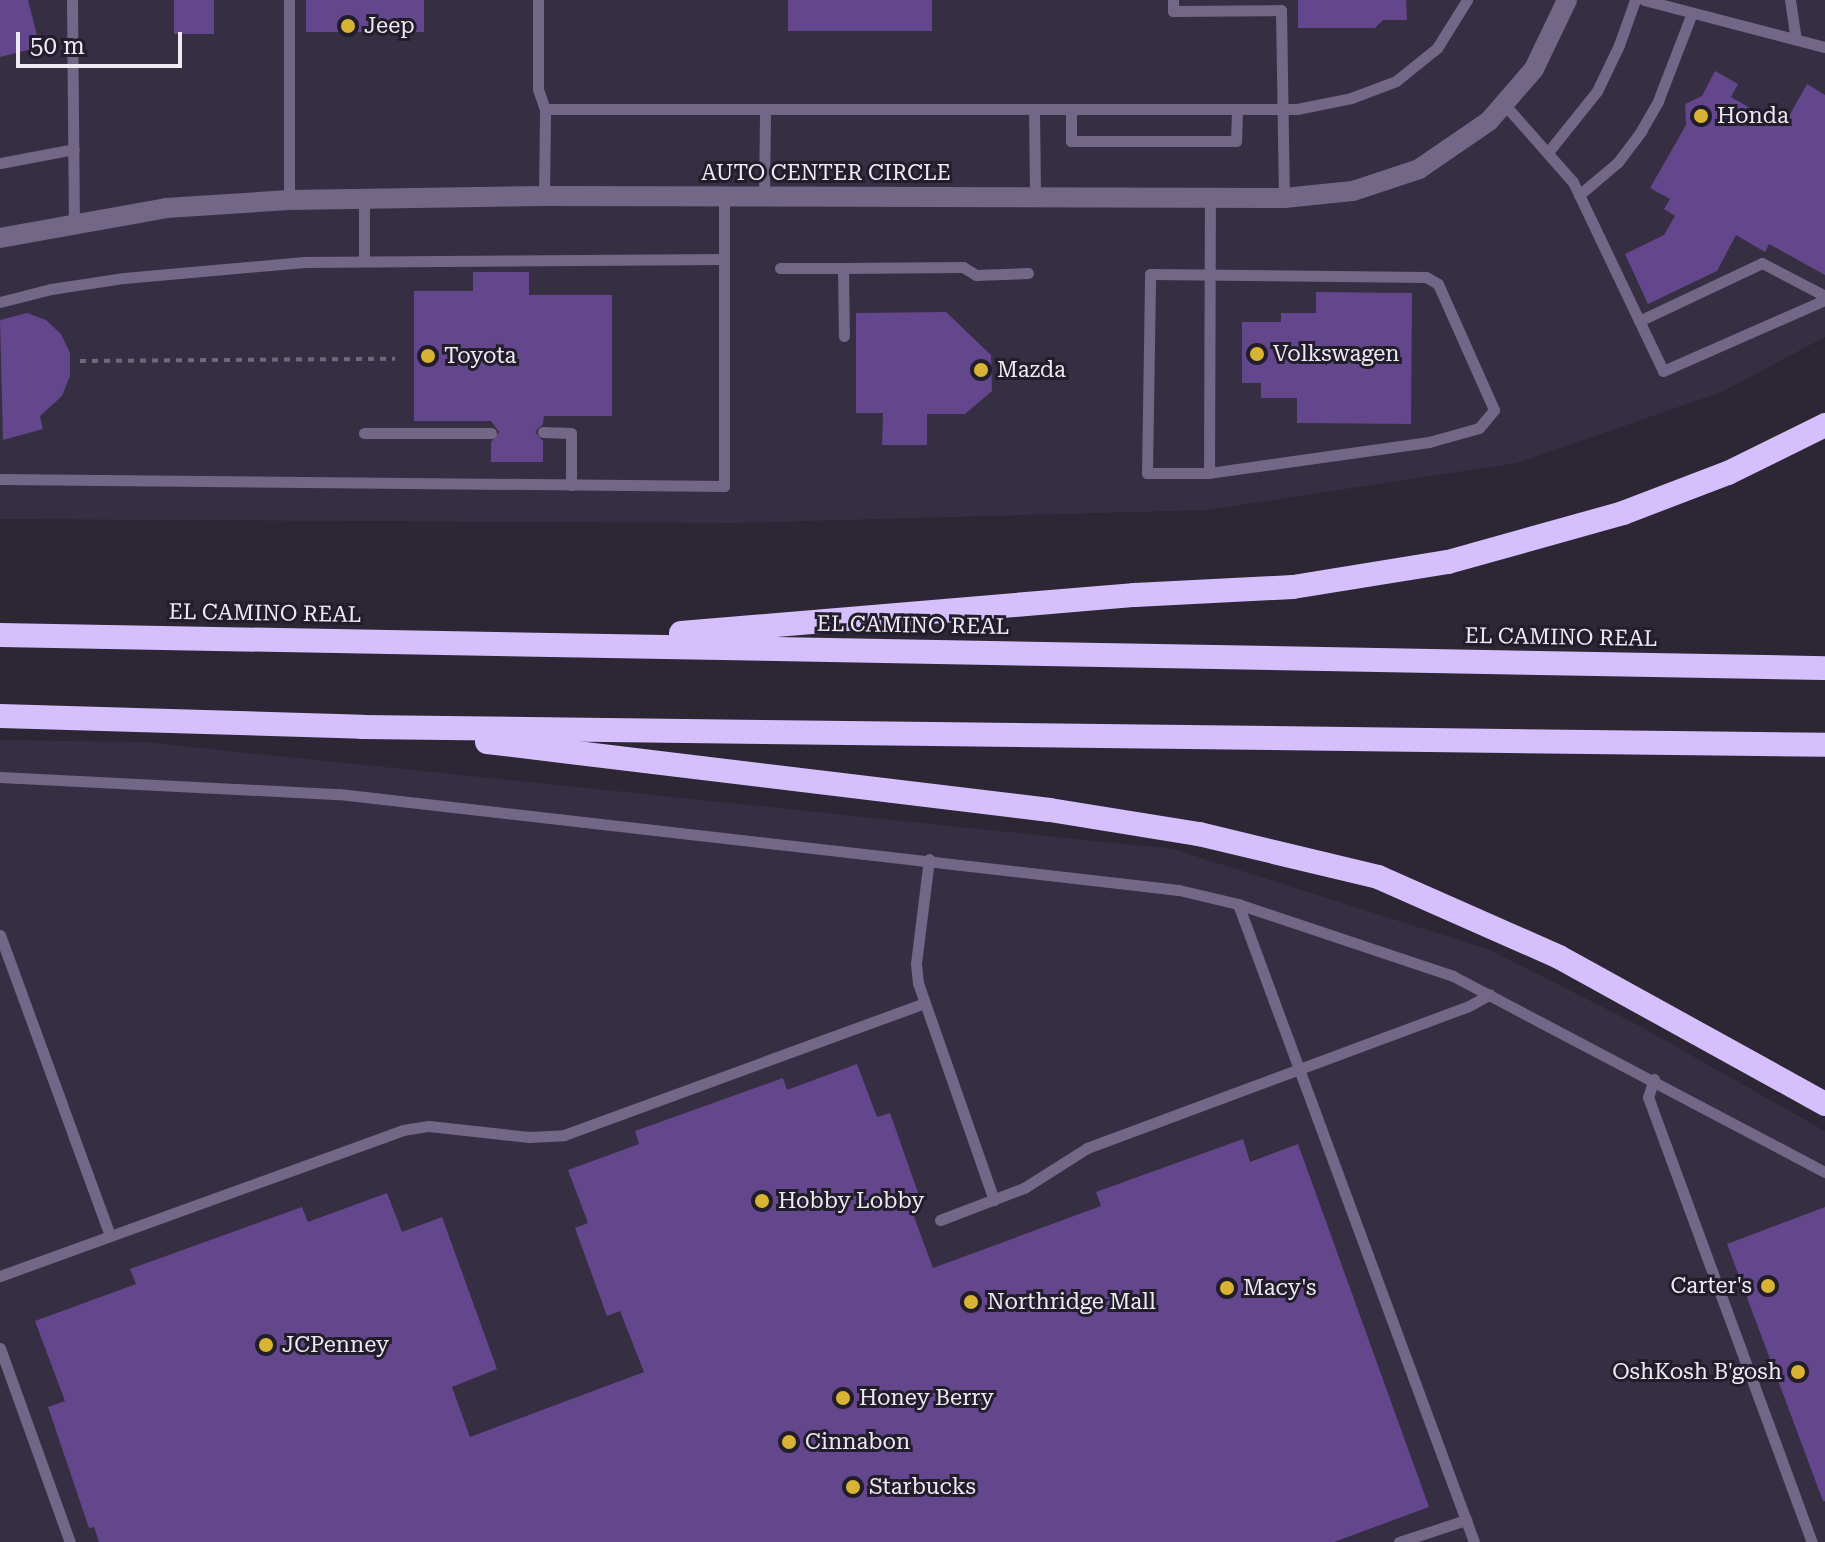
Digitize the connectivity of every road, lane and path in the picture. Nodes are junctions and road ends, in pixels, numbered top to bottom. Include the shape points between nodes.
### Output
1 (72, 0) edge
2 (289, 0) edge
3 (538, 0) edge
4 (1173, 0) edge
5 (1467, 0) edge
6 (1567, 0) edge
7 (1635, 0) edge
8 (1644, 0) edge
9 (1790, 0) edge
10 (1692, 13) junction
11 (1796, 40) junction
12 (1825, 47) edge
13 (1505, 105) junction
14 (545, 109) junction
15 (765, 109) junction
16 (1034, 109) junction
17 (1071, 109) junction
18 (1237, 109) junction
19 (1283, 109) junction
20 (74, 149) junction
21 (1549, 151) junction
22 (0, 163) edge
23 (1579, 195) junction
24 (544, 196) junction
25 (764, 197) junction
26 (1035, 197) junction
27 (1210, 197) junction
28 (724, 198) junction
29 (1284, 198) junction
30 (364, 199) junction
31 (289, 200) junction
32 (74, 222) junction
33 (0, 238) edge
34 (724, 259) junction
35 (364, 260) junction
36 (780, 268) dead end
37 (843, 268) junction
38 (1028, 273) dead end
39 (1210, 275) junction
40 (1825, 298) edge
41 (0, 302) edge
42 (1639, 321) junction
43 (844, 336) dead end
44 (395, 359) dead end
45 (80, 361) dead end
46 (1825, 425) edge
47 (543, 432) dead end
48 (364, 433) dead end
49 (491, 433) dead end
50 (1209, 473) junction
51 (0, 479) edge
52 (571, 485) junction
53 (0, 635) edge
54 (550, 645) junction
55 (1825, 668) edge
56 (0, 716) edge
57 (362, 727) junction
58 (1825, 745) edge
59 (0, 777) edge
60 (929, 859) junction
61 (1238, 904) junction
62 (0, 935) edge
63 (1490, 994) junction
64 (924, 1003) junction
65 (1300, 1071) junction
66 (1654, 1079) junction
67 (1825, 1104) edge
68 (1825, 1172) edge
69 (994, 1200) junction
70 (940, 1220) dead end
71 (110, 1236) junction
72 (0, 1276) edge
73 (0, 1348) edge
74 (1466, 1520) junction
75 (70, 1542) edge
76 (1399, 1542) edge
77 (1474, 1542) edge
78 (1812, 1542) edge

1 - 20 lane
2 - 31 lane
3 - 14 lane via 538,89
4 - 19 lane via 1173,11 1281,10
5 - 19 lane via 1437,48 1396,81 1351,98
6 - 13 street, AUTO CENTER CIRCLE via 1547,48
7 - 21 lane via 1597,91
8 - 10 lane
9 - 11 lane
10 - 11 lane
10 - 23 lane via 1641,131 1618,162
11 - 12 lane
13 - 21 lane
13 - 29 street, AUTO CENTER CIRCLE via 1472,136 1419,169 1353,191
14 - 15 lane
14 - 24 lane
15 - 16 lane
15 - 25 lane
16 - 17 lane
16 - 26 lane
17 - 18 lane
17 - 18 lane via 1071,141 1236,141
18 - 19 lane
19 - 29 lane
20 - 22 lane
20 - 32 lane
21 - 23 lane
23 - 42 lane
24 - 28 street, AUTO CENTER CIRCLE
24 - 30 street, AUTO CENTER CIRCLE
25 - 26 street, AUTO CENTER CIRCLE
25 - 28 street, AUTO CENTER CIRCLE
26 - 27 street, AUTO CENTER CIRCLE
27 - 29 street, AUTO CENTER CIRCLE
27 - 39 lane
28 - 34 lane
30 - 31 street, AUTO CENTER CIRCLE
30 - 35 lane
31 - 32 street, AUTO CENTER CIRCLE via 166,208
32 - 33 street, AUTO CENTER CIRCLE
34 - 35 lane
34 - 52 lane via 724,486
35 - 41 lane via 186,270 51,289
36 - 37 lane
37 - 38 lane via 963,267 976,275
37 - 43 lane
39 - 50 lane
39 - 50 lane via 1150,274 1147,473
39 - 50 lane via 1426,277 1438,284 1494,410 1479,428 1459,435
40 - 42 lane via 1762,263
40 - 42 lane via 1663,371
44 - 45 path
46 - 54 highway via 1728,473 1623,513 1448,562 1293,587 1119,596
47 - 52 lane via 571,433
48 - 49 lane
51 - 52 lane
53 - 54 highway, EL CAMINO REAL
54 - 55 highway, EL CAMINO REAL
56 - 57 highway
57 - 58 highway
57 - 67 highway via 1050,810 1199,834 1378,877 1559,957
59 - 60 lane via 339,794
60 - 61 lane via 1179,890
60 - 64 lane via 916,964
61 - 63 lane via 1453,976
61 - 65 lane
62 - 71 lane
63 - 65 lane
63 - 66 lane
64 - 69 lane
64 - 71 lane via 564,1135 529,1137 429,1126 403,1130
65 - 69 lane via 1087,1148 1024,1188
65 - 74 lane
66 - 68 lane
66 - 78 lane via 1648,1097
69 - 70 lane
71 - 72 lane
73 - 75 lane
74 - 76 lane
74 - 77 lane

